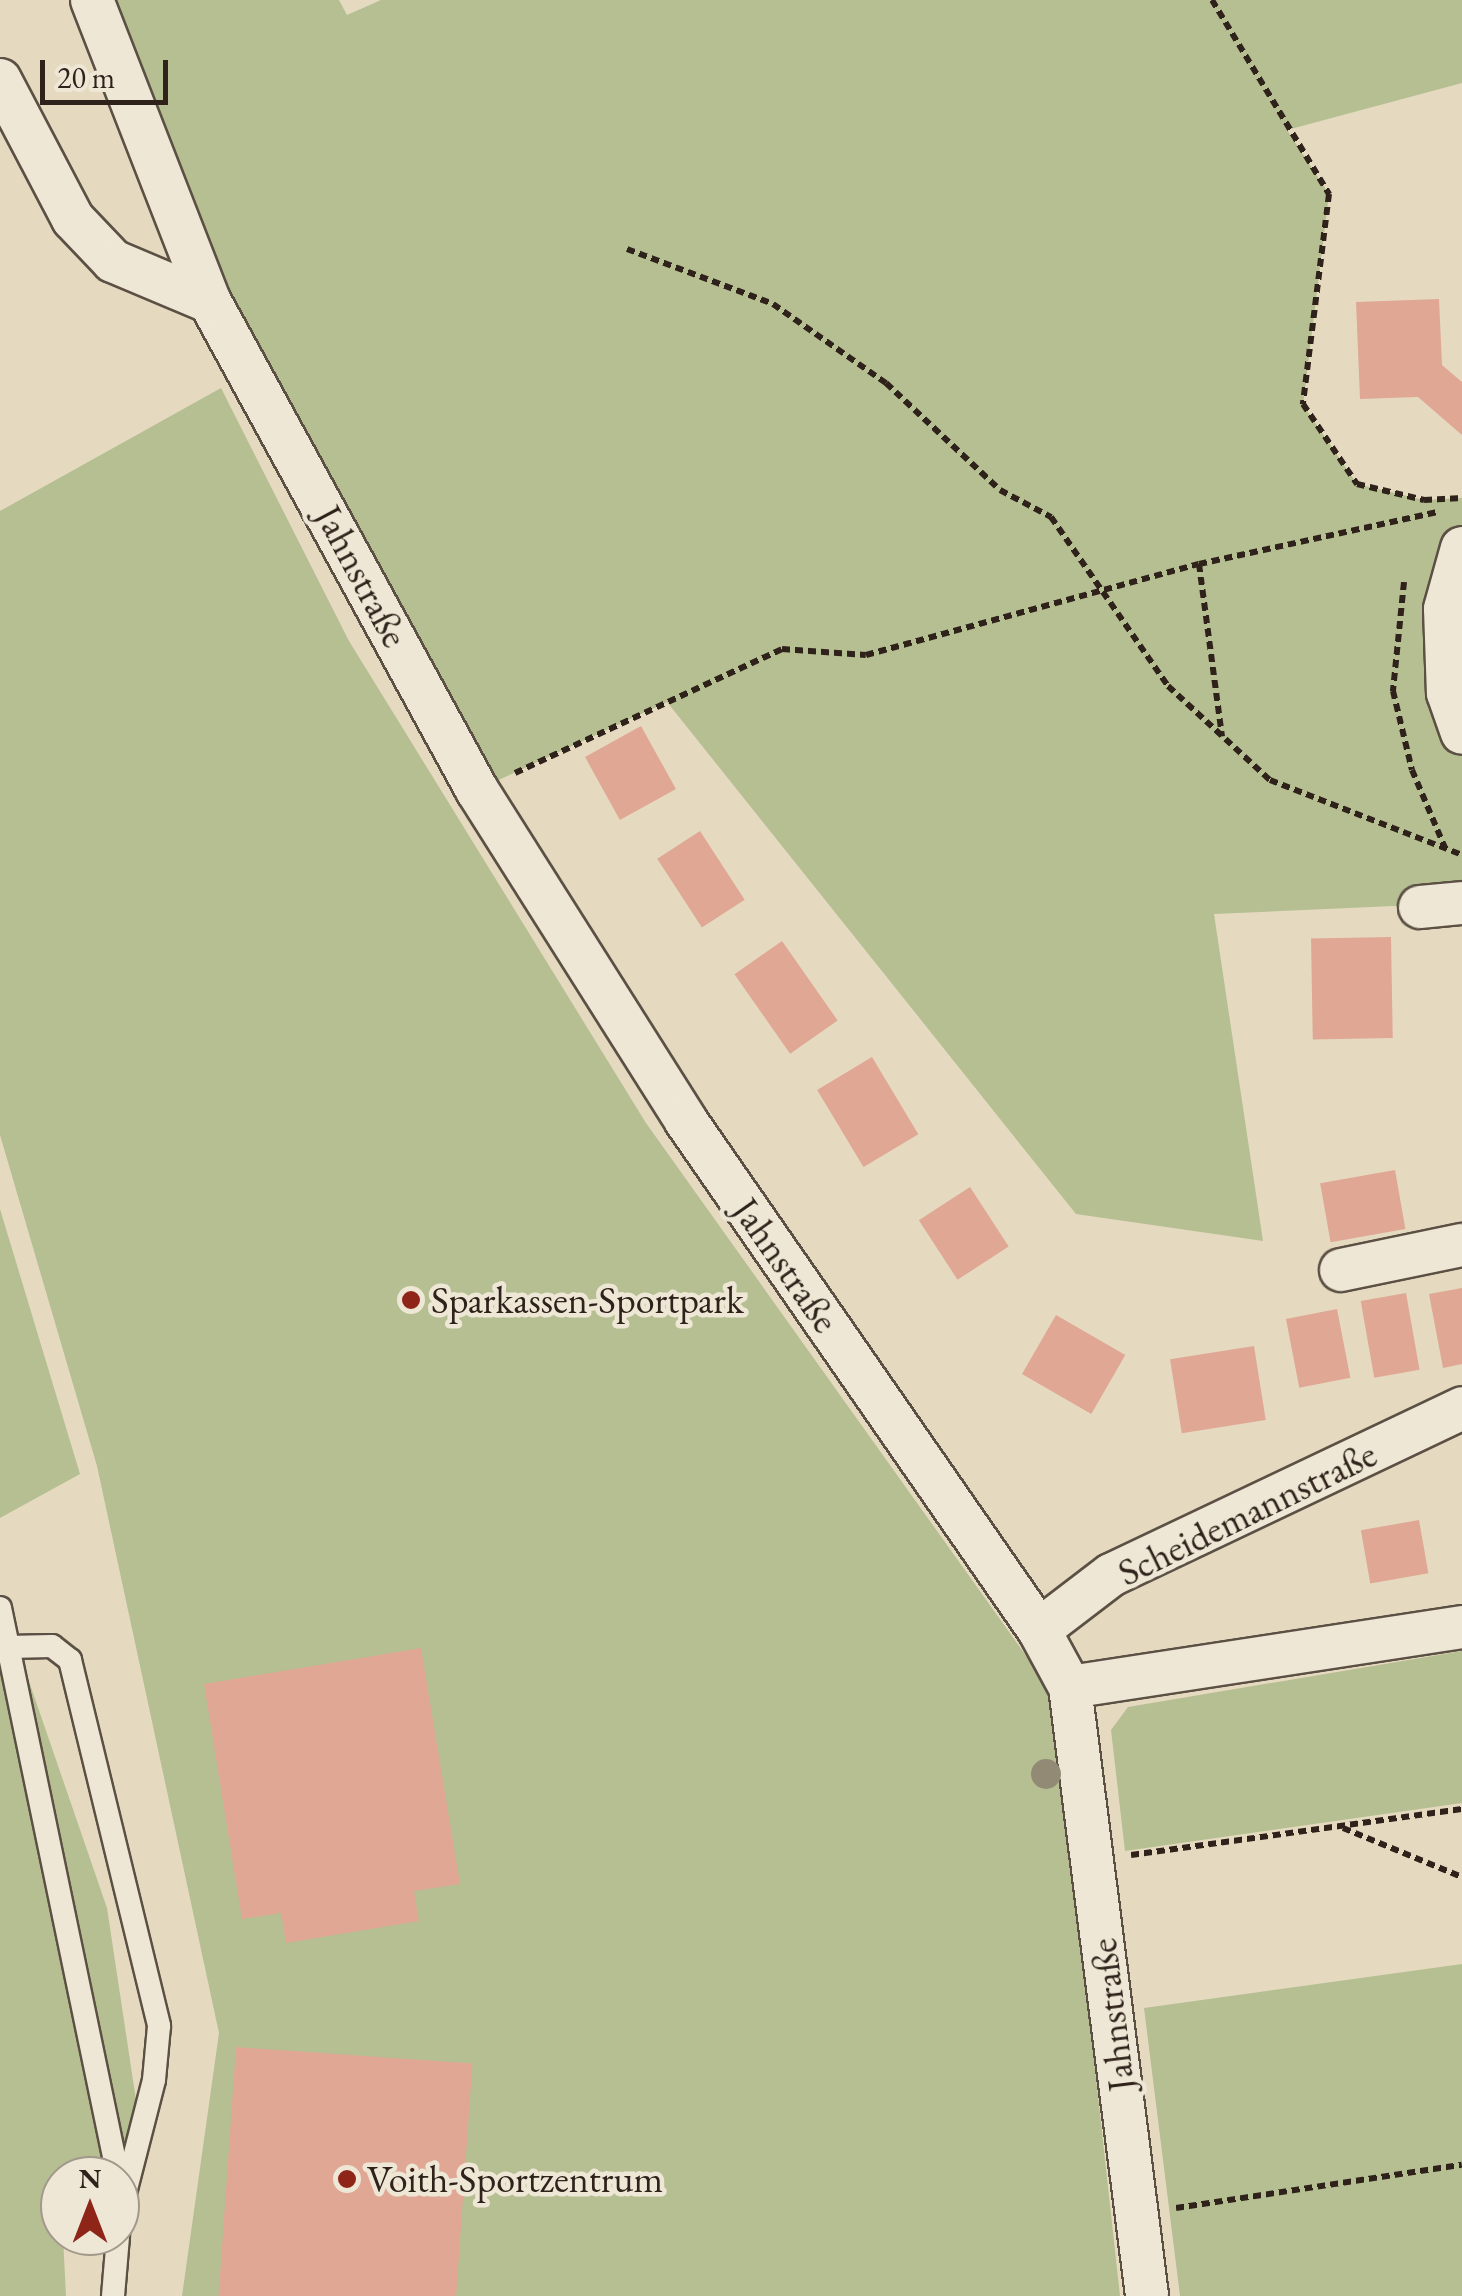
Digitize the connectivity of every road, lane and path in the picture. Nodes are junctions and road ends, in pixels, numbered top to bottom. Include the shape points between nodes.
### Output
1 (92, 0) edge
2 (1212, 0) edge
3 (0, 80) edge
4 (627, 248) dead end
5 (210, 302) junction
6 (1462, 502) edge
7 (1462, 548) edge
8 (1199, 564) junction
9 (1100, 592) junction
10 (1462, 733) edge
11 (1222, 736) junction
12 (477, 790) junction
13 (1462, 855) edge
14 (1462, 902) edge
15 (1420, 907) dead end
16 (1462, 1246) edge
17 (1341, 1270) dead end
18 (1462, 1408) edge
19 (0, 1608) edge
20 (1462, 1627) edge
21 (1039, 1630) junction
22 (8, 1647) junction
23 (1070, 1687) junction
24 (1462, 1809) edge
25 (1340, 1826) junction
26 (1093, 1860) junction
27 (1462, 1877) edge
28 (113, 2156) edge
29 (131, 2156) edge
30 (1462, 2166) edge
31 (1136, 2214) junction
32 (116, 2256) edge
33 (113, 2296) edge
34 (1147, 2296) edge

1 - 5 street, Jahnstraße
2 - 6 path via 1329,194 1303,404 1357,484
3 - 5 street via 73,219 128,269
4 - 9 path via 773,304 886,382 1000,490 1050,516
5 - 12 street, Jahnstraße
6 - 8 path
7 - 10 street via 1444,609 1448,693
8 - 9 path
8 - 11 path
9 - 11 path via 1168,686
9 - 12 path via 866,656 782,649
11 - 13 path via 1270,780
12 - 21 street, Jahnstraße via 686,1122
14 - 15 street
16 - 17 street
18 - 21 street, Scheidemannstraße via 1111,1576
19 - 22 lane
20 - 23 street
21 - 23 street, Jahnstraße
22 - 28 lane
22 - 29 lane via 52,1646 70,1660 159,2026 154,2080
23 - 26 street, Jahnstraße
24 - 25 path
25 - 26 path
25 - 27 path
26 - 31 street, Jahnstraße
30 - 31 path
31 - 34 street, Jahnstraße
32 - 33 lane

